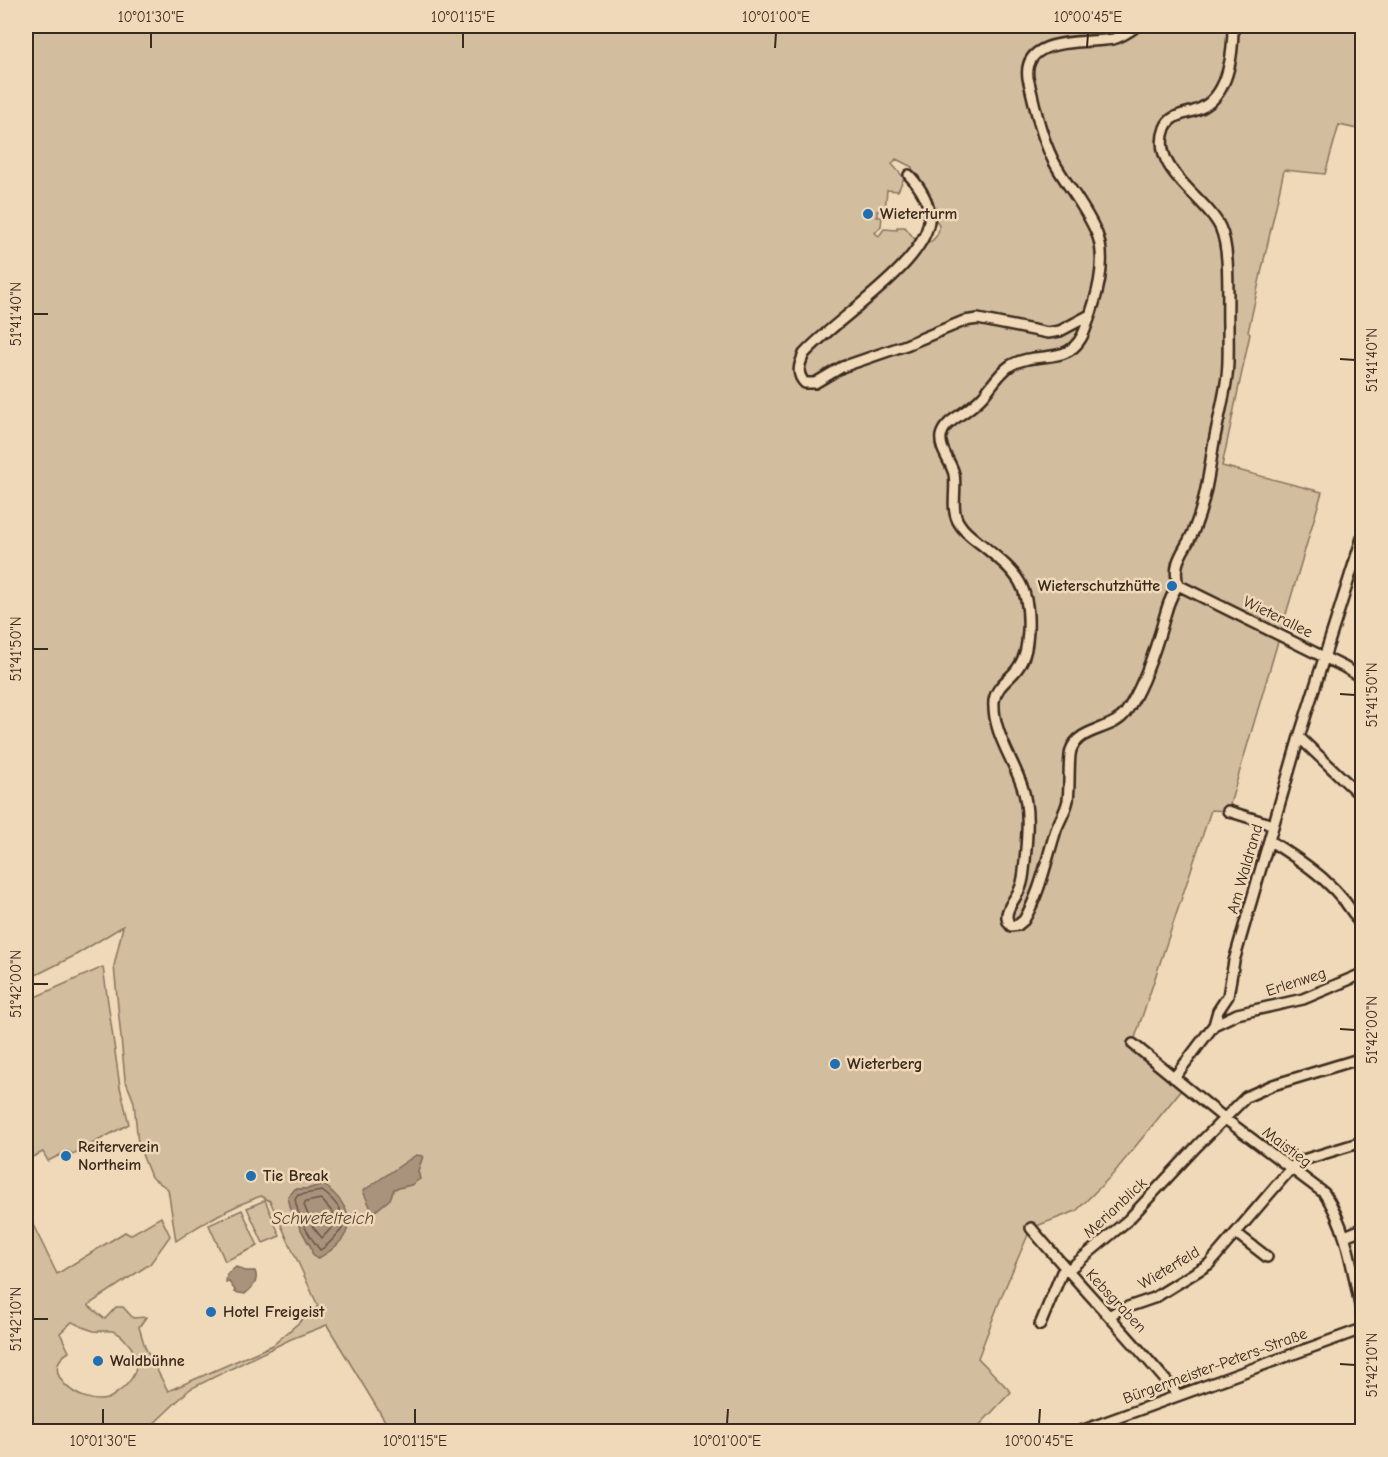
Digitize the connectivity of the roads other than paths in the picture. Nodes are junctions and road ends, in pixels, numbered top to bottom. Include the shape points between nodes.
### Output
1 (1137, 26) edge
2 (1233, 26) edge
3 (909, 175) dead end
4 (1090, 315) junction
5 (1362, 538) edge
6 (1179, 585) junction
7 (1324, 657) junction
8 (1362, 678) edge
9 (1299, 737) junction
10 (1362, 797) edge
11 (1228, 811) dead end
12 (1273, 825) junction
13 (1270, 841) junction
14 (1362, 928) edge
15 (1362, 974) edge
16 (1228, 996) junction
17 (1238, 1014) junction
18 (1214, 1025) junction
19 (1133, 1044) dead end
20 (1362, 1058) edge
21 (1174, 1078) junction
22 (1224, 1118) junction
23 (1362, 1142) edge
24 (1290, 1169) junction
25 (1031, 1228) dead end
26 (1362, 1229) edge
27 (1236, 1233) junction
28 (1345, 1236) junction
29 (1267, 1257) dead end
30 (1067, 1271) junction
31 (1362, 1315) edge
32 (1109, 1316) junction
33 (1040, 1325) dead end
34 (1362, 1329) edge
35 (1178, 1395) junction
36 (1078, 1431) edge

1 - 4 street via 1115,38 1068,42 1045,49 1031,58 1028,68 1047,146 1098,239 1100,270
2 - 6 street via 1230,61 1218,91 1204,107 1171,119 1162,138 1174,173 1221,230 1227,280 1226,385 1197,523 1177,563
3 - 4 street via 924,197 929,215 920,246 878,290 804,354 799,373 806,383 815,383 842,367 969,320 1048,333
4 - 6 street via 1083,335 1071,350 1056,357 1011,365 982,398 946,426 941,436 954,475 957,521 1013,572 1027,600 1026,653 994,700 1006,750 1023,790 1026,814 1023,879 1007,912 1011,926 1024,920 1044,876 1066,807 1073,746 1085,735 1114,723 1127,710 1149,664 1170,598
5 - 7 street, Am Waldrand
6 - 7 street, Wieterallee
7 - 8 street, Wieterallee
7 - 9 street, Am Waldrand
9 - 10 street
9 - 12 street, Am Waldrand
11 - 12 street
12 - 13 street, Am Waldrand
13 - 14 street via 1321,875 1348,904
13 - 16 street, Am Waldrand via 1234,961
15 - 17 street, Erlenweg via 1303,999
16 - 17 street
16 - 18 street, Am Waldrand
17 - 18 street, Erlenweg
18 - 21 street, Am Waldrand
19 - 21 street, Maistieg
20 - 22 street, Merianblick via 1273,1085 1246,1097
21 - 22 street, Maistieg
22 - 24 street, Maistieg
22 - 30 street, Merianblick via 1128,1220
23 - 24 street via 1303,1160
24 - 27 street, Wieterfeld
24 - 28 street, Maistieg via 1324,1193
25 - 30 street, Kebsgraben
26 - 28 street
27 - 29 street
27 - 32 street, Wieterfeld via 1209,1264 1182,1282
28 - 31 street, Maistieg
30 - 32 street, Kebsgraben
30 - 33 street, Merianblick via 1062,1272
32 - 35 street, Kebsgraben
34 - 35 street, Bürgermeister-Peters-Straße
35 - 36 street, Bürgermeister-Peters-Straße

